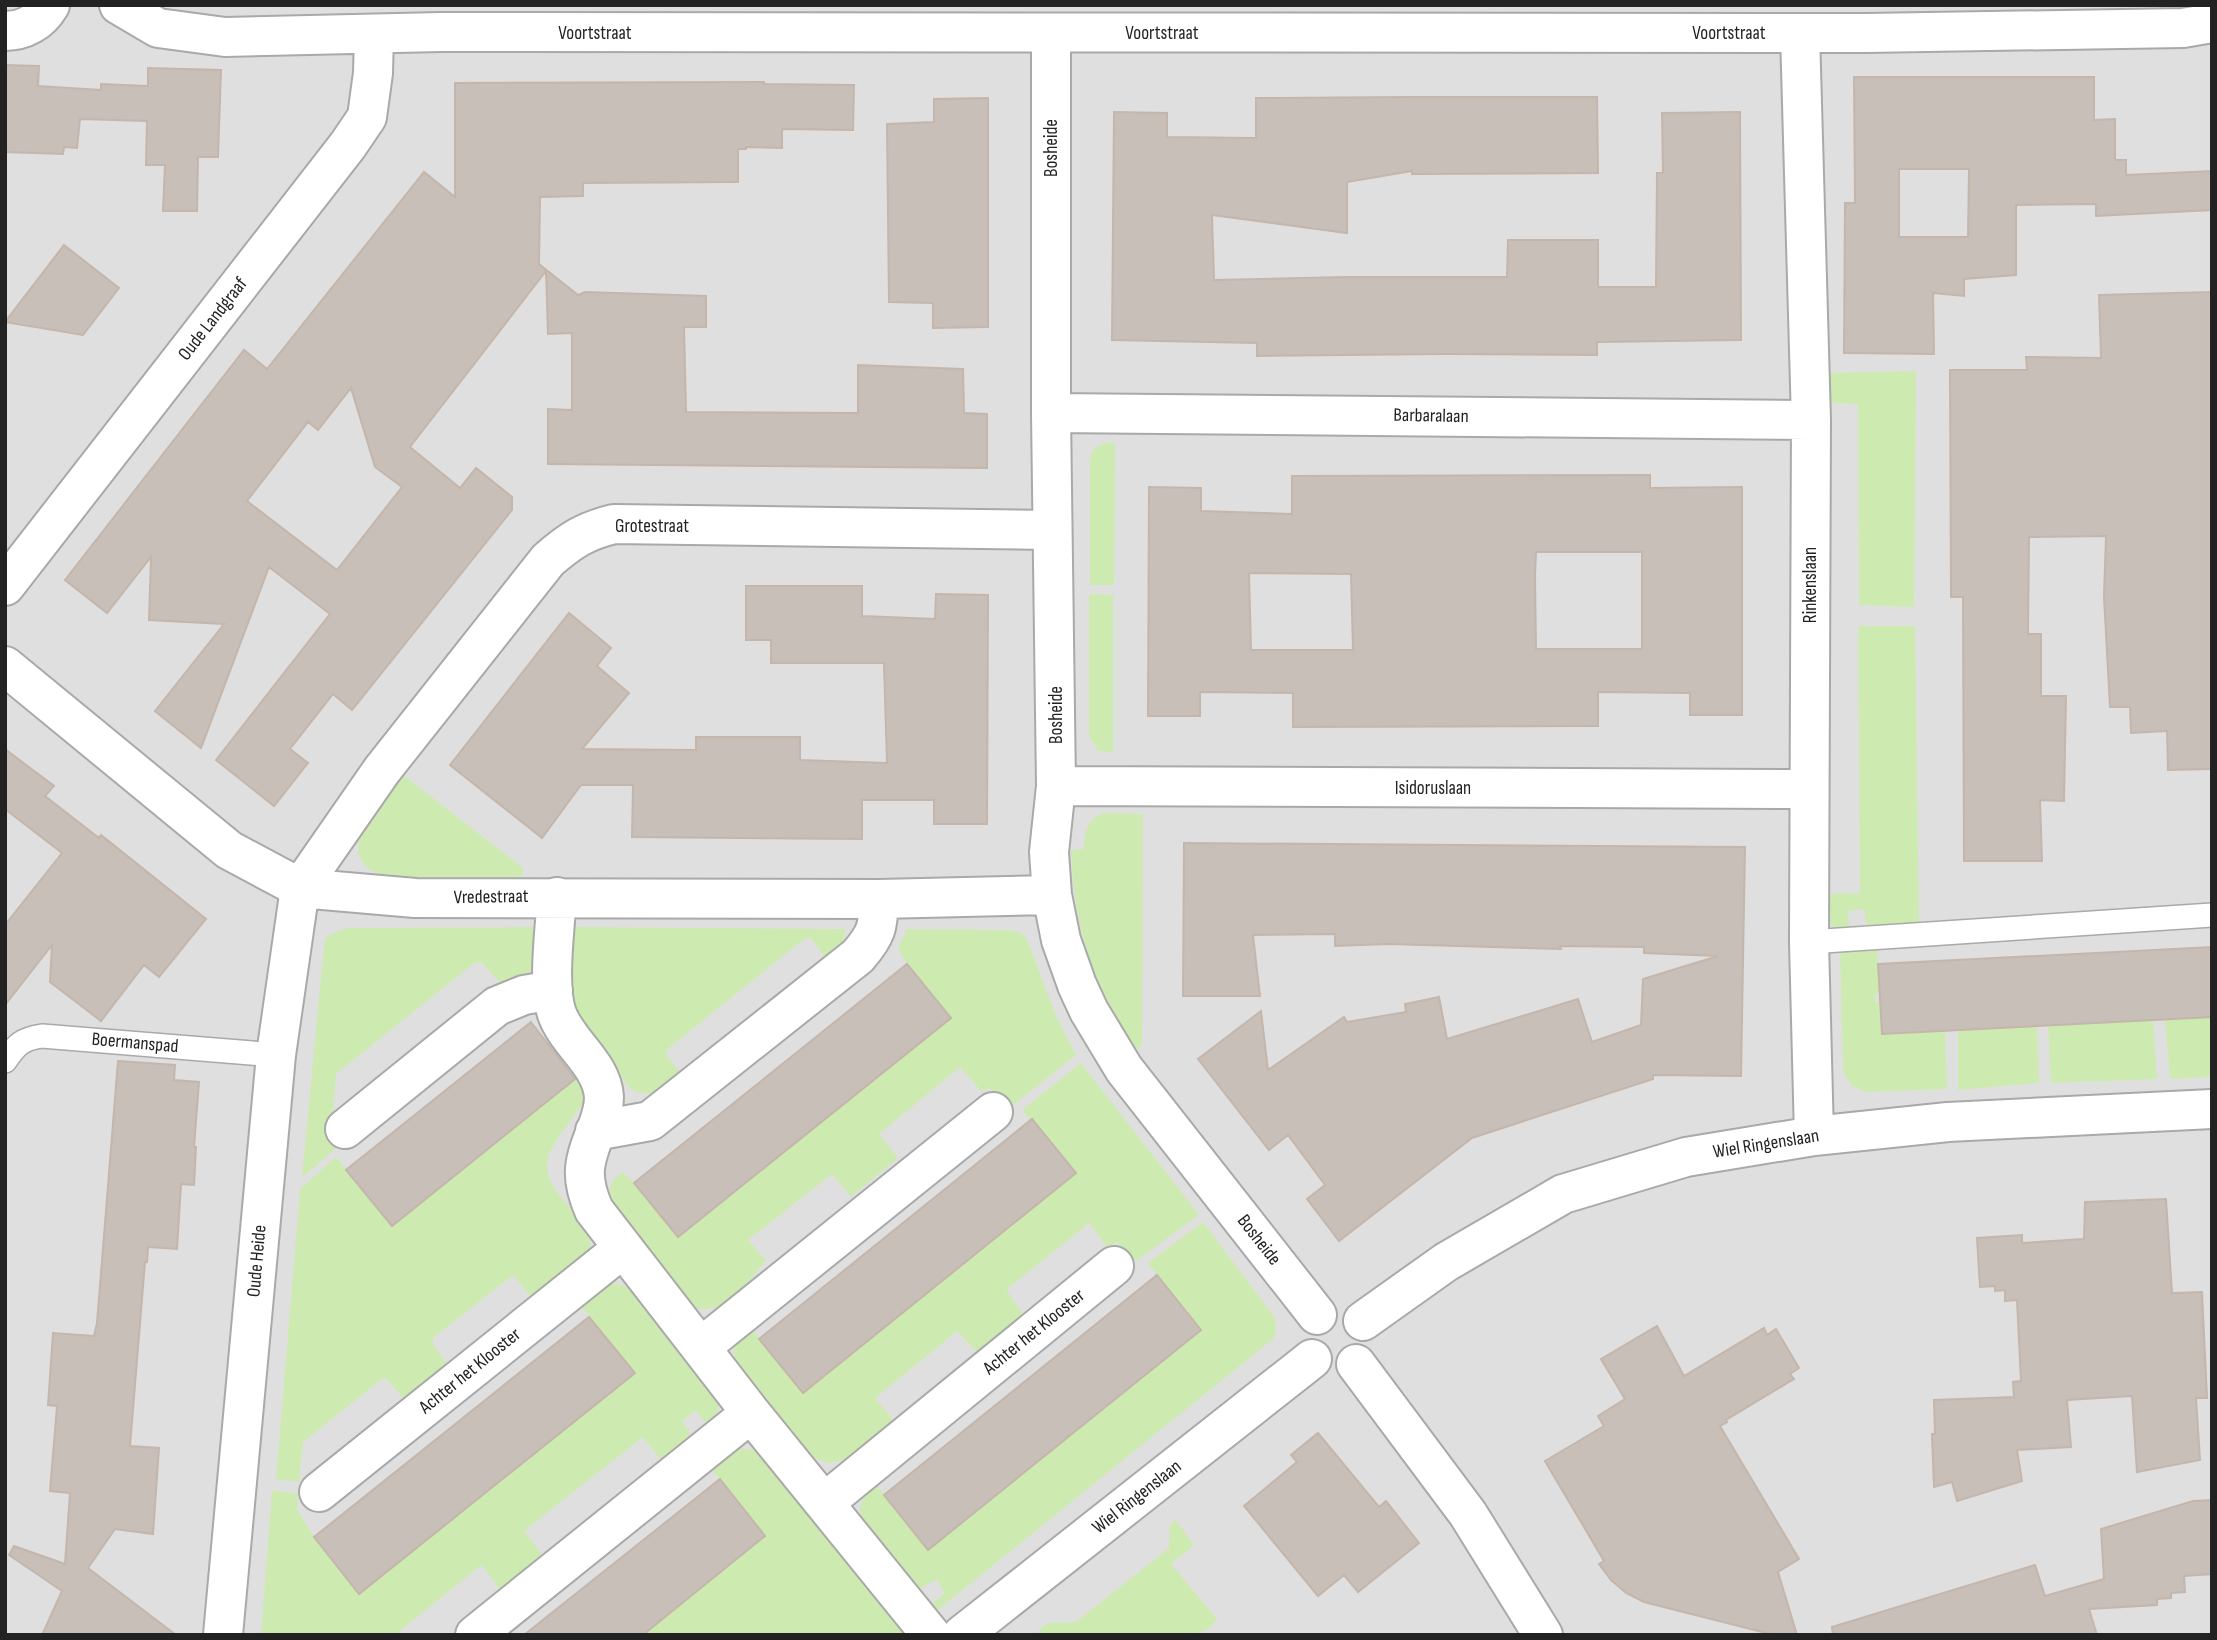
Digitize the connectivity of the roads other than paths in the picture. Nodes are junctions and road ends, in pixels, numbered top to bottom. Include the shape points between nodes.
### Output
1 (50, 5) edge
2 (119, 5) edge
3 (445, 19) edge
4 (1495, 19) edge
5 (2212, 23) edge
6 (5, 31) edge
7 (374, 33) junction
8 (1051, 33) junction
9 (1800, 33) junction
10 (1051, 413) junction
11 (1811, 420) junction
12 (1052, 530) junction
13 (5, 586) edge
14 (5, 666) edge
15 (1056, 786) junction
16 (1809, 789) junction
17 (300, 888) junction
18 (1052, 895) junction
19 (557, 897) junction
20 (879, 899) junction
21 (2212, 915) edge
22 (1809, 942) junction
23 (553, 990) junction
24 (276, 1055) junction
25 (5, 1061) edge
26 (2212, 1109) edge
27 (993, 1112) dead end
28 (345, 1129) dead end
29 (595, 1132) junction
30 (1814, 1136) junction
31 (622, 1249) junction
32 (1114, 1266) dead end
33 (1317, 1315) junction
34 (1363, 1321) junction
35 (701, 1347) junction
36 (1312, 1359) junction
37 (1356, 1364) junction
38 (751, 1413) junction
39 (319, 1492) dead end
40 (824, 1503) junction
41 (223, 1635) edge
42 (475, 1635) edge
43 (931, 1635) edge
44 (962, 1635) edge
45 (1543, 1635) edge

1 - 6 street via 21,31
2 - 7 street, Voortstraat via 158,27 225,37
3 - 7 street, Voortstraat
3 - 8 street, Voortstraat
4 - 8 street, Voortstraat
4 - 9 street, Voortstraat
5 - 9 street, Voortstraat via 2183,28
7 - 13 street, Oude Landgraaf via 367,117
8 - 10 street, Bosheide
9 - 11 street, Rinkenslaan
10 - 11 street, Barbaralaan
10 - 12 street, Bosheide
11 - 16 street, Rinkenslaan
12 - 15 street, Bosheide
12 - 17 street, Grotestraat via 614,524 591,530 569,541 548,560 382,770
14 - 17 street, Vredestraat via 229,850
15 - 16 street, Isidoruslaan
15 - 18 street, Bosheide via 1049,852
16 - 22 street, Rinkenslaan
17 - 19 street, Vredestraat via 415,898
17 - 24 street, Oude Heide
18 - 20 street, Vredestraat
18 - 33 street, Bosheide via 1077,985 1103,1037
19 - 20 street, Vredestraat
19 - 23 street
20 - 29 street via 873,938 859,956 650,1121
21 - 22 lane
22 - 30 street, Rinkenslaan
23 - 28 street via 497,1006
23 - 29 street via 556,1013 567,1034 601,1077 603,1111
24 - 25 lane, Boermanspad via 42,1035 26,1039
24 - 41 street, Oude Heide
26 - 30 street, Wiel Ringenslaan via 1948,1122
27 - 35 street
29 - 31 street via 583,1170 585,1190
30 - 34 street, Wiel Ringenslaan via 1686,1157 1563,1194 1446,1262
31 - 35 street
31 - 39 street, Achter het Klooster
32 - 40 street, Achter het Klooster
33 - 34 street via 1341,1308
33 - 36 street via 1305,1336
34 - 37 street via 1368,1344
35 - 38 street
36 - 37 street via 1333,1371
36 - 44 street, Wiel Ringenslaan
37 - 45 street via 1468,1514
38 - 40 street
38 - 42 street
40 - 43 street

